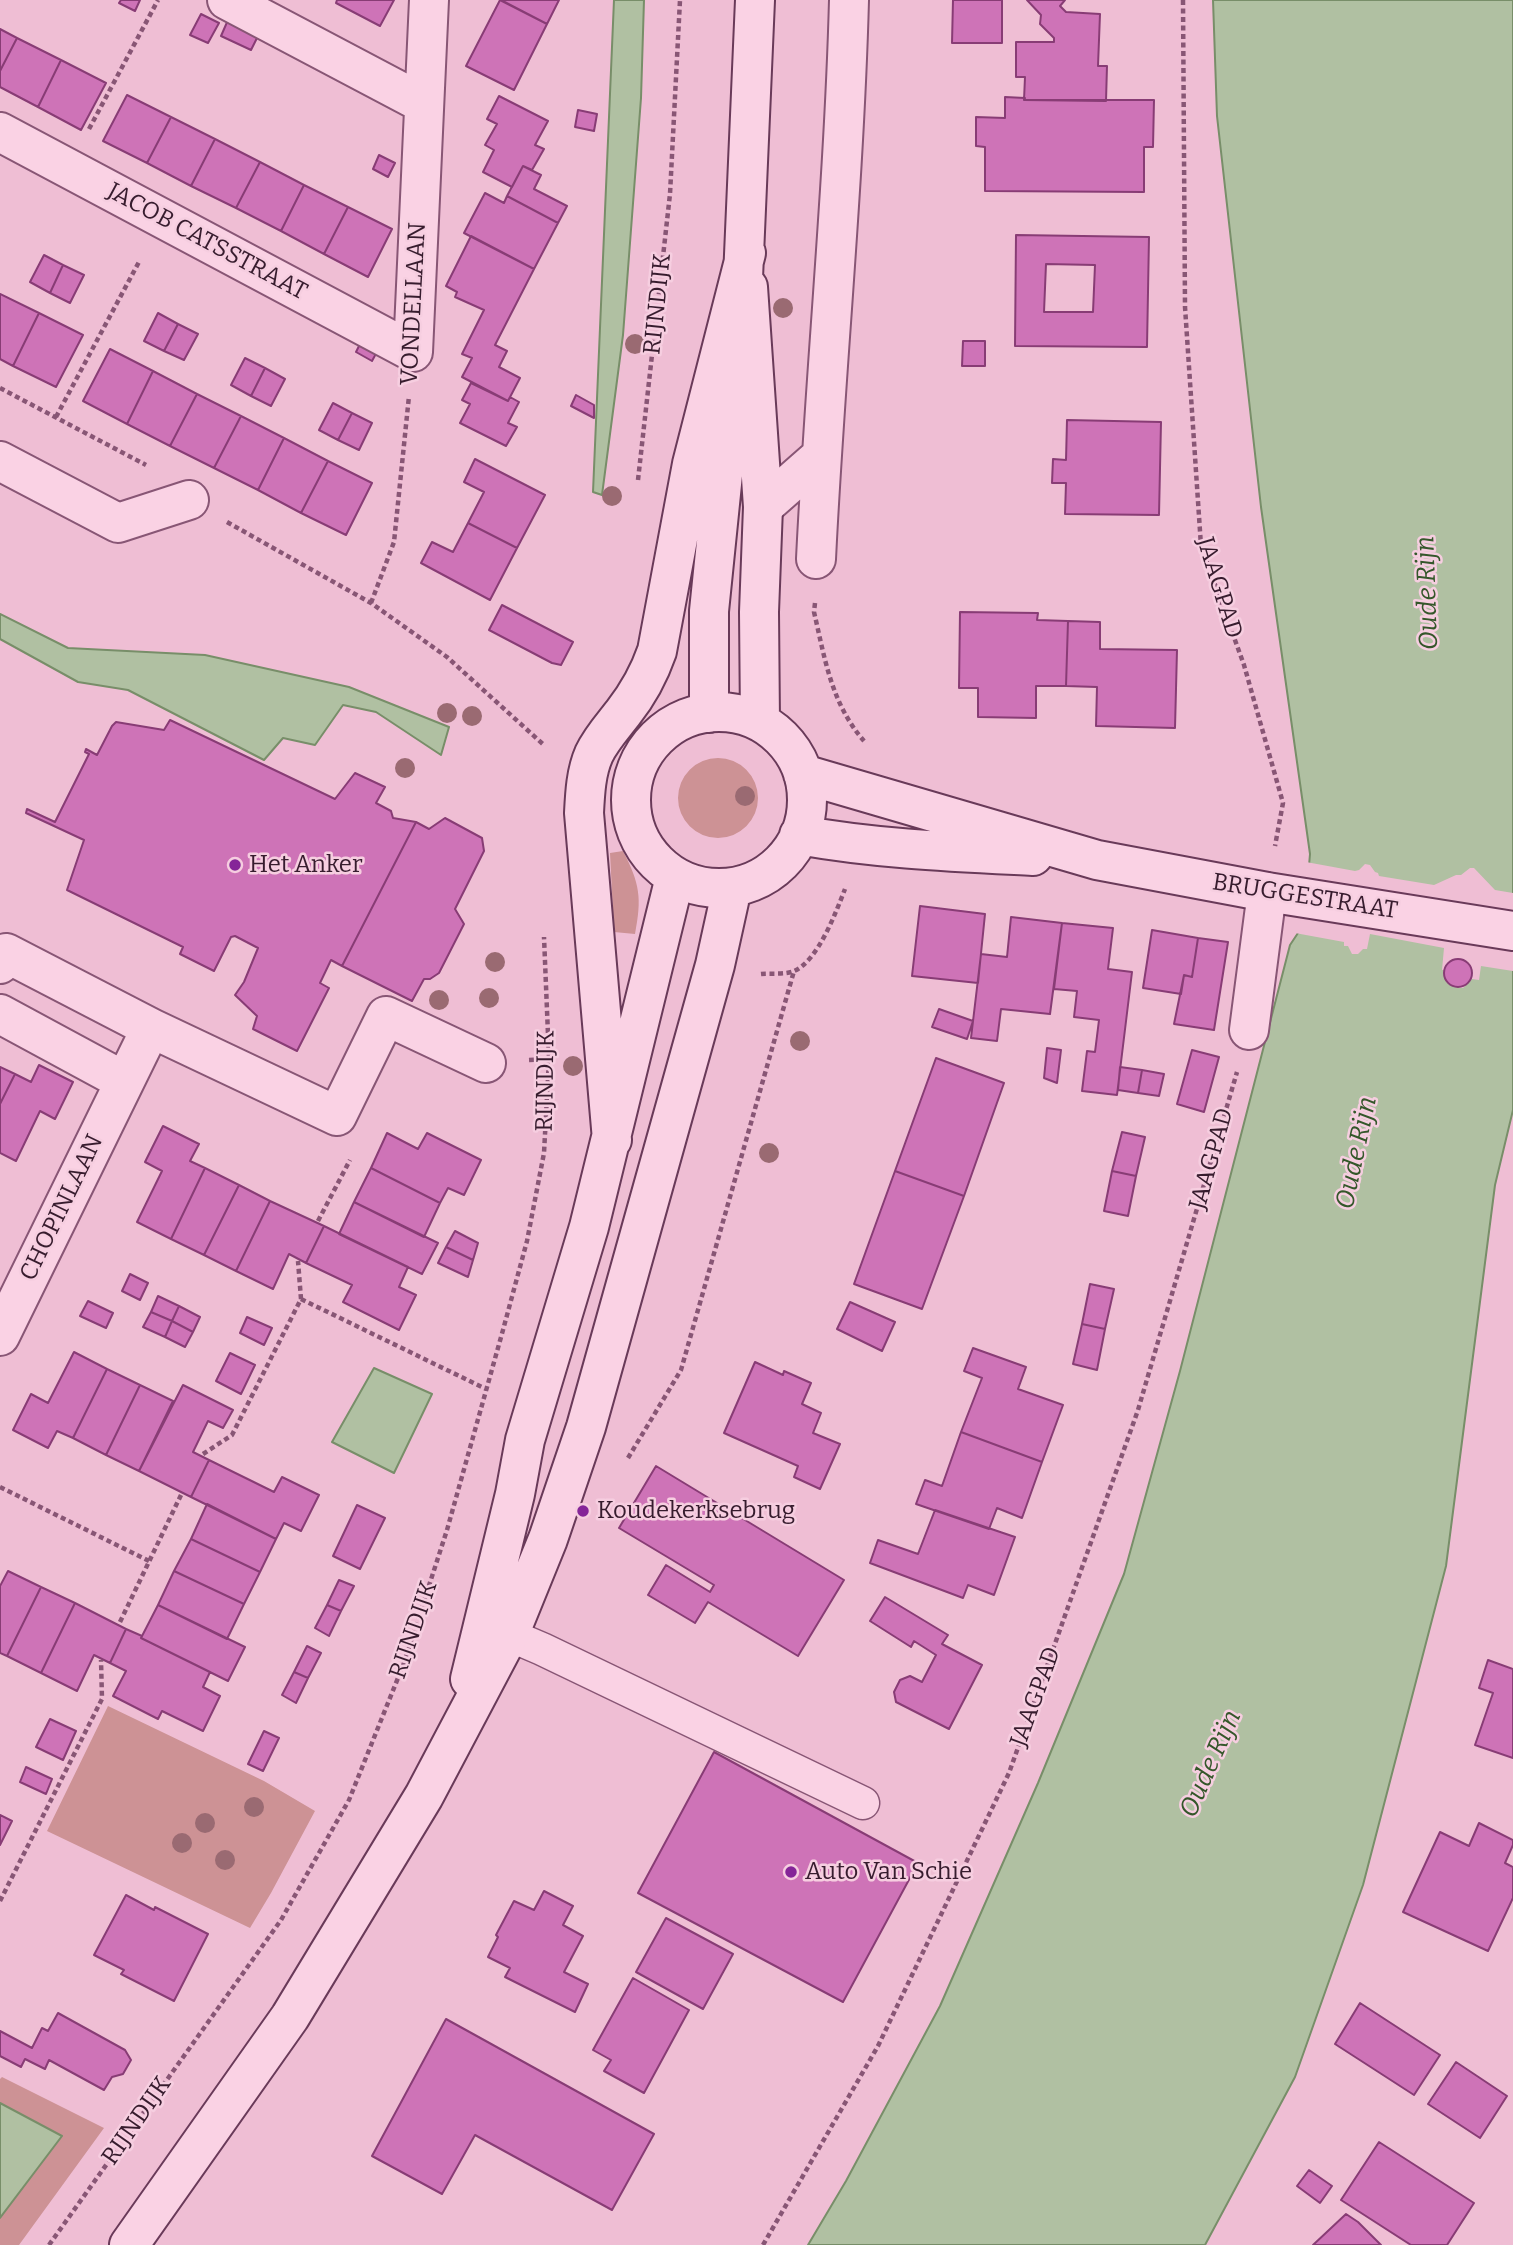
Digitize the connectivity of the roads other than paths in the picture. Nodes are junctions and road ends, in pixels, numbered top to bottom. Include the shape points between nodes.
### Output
1 (227, 0) edge
2 (429, 0) edge
3 (755, 0) edge
4 (849, 0) edge
5 (424, 104) junction
6 (0, 132) edge
7 (746, 253) junction
8 (413, 352) joint
9 (821, 456) junction
10 (0, 461) edge
11 (189, 500) road end
12 (763, 507) junction
13 (817, 559) dead end
14 (709, 713) junction
15 (760, 722) junction
16 (803, 774) junction
17 (799, 835) junction
18 (1097, 860) junction
19 (675, 877) junction
20 (732, 888) junction
21 (1284, 894) junction
22 (1513, 930) edge
23 (0, 964) edge
24 (0, 1014) edge
25 (151, 1028) junction
26 (1250, 1030) road end
27 (486, 1063) dead end
28 (124, 1081) junction
29 (612, 1140) junction
30 (0, 1336) edge
31 (496, 1630) junction
32 (863, 1803) dead end
33 (129, 2245) edge

1 - 5 main road
2 - 5 main road, VONDELLAAN
3 - 7 main road
4 - 9 main road
5 - 8 main road, VONDELLAAN
6 - 8 main road, JACOB CATSSTRAAT
7 - 12 main road
7 - 14 main road via 709,611
7 - 29 main road via 692,464 657,651 651,671 596,750 585,792
9 - 12 main road
9 - 13 main road
10 - 11 main road via 118,523
12 - 15 main road
14 - 15 main road via 735,713
14 - 19 main road via 687,718 650,744 632,786 635,831 646,851
15 - 16 main road via 779,736
16 - 17 main road via 806,812
16 - 18 main road, BRUGGESTRAAT
17 - 18 main road, BRUGGESTRAAT via 897,849
17 - 20 main road via 779,865
18 - 21 main road, BRUGGESTRAAT
19 - 20 main road via 713,889
19 - 29 main road
20 - 31 main road via 715,965 586,1427 548,1539
21 - 22 main road, BRUGGESTRAAT
21 - 26 main road
23 - 25 main road via 6,953
24 - 28 main road
25 - 27 main road via 337,1116 386,1016
25 - 28 main road, CHOPINLAAN
28 - 30 main road, CHOPINLAAN
29 - 31 main road via 525,1440
31 - 32 lane
31 - 33 main road via 458,1732 424,1796 290,2017

